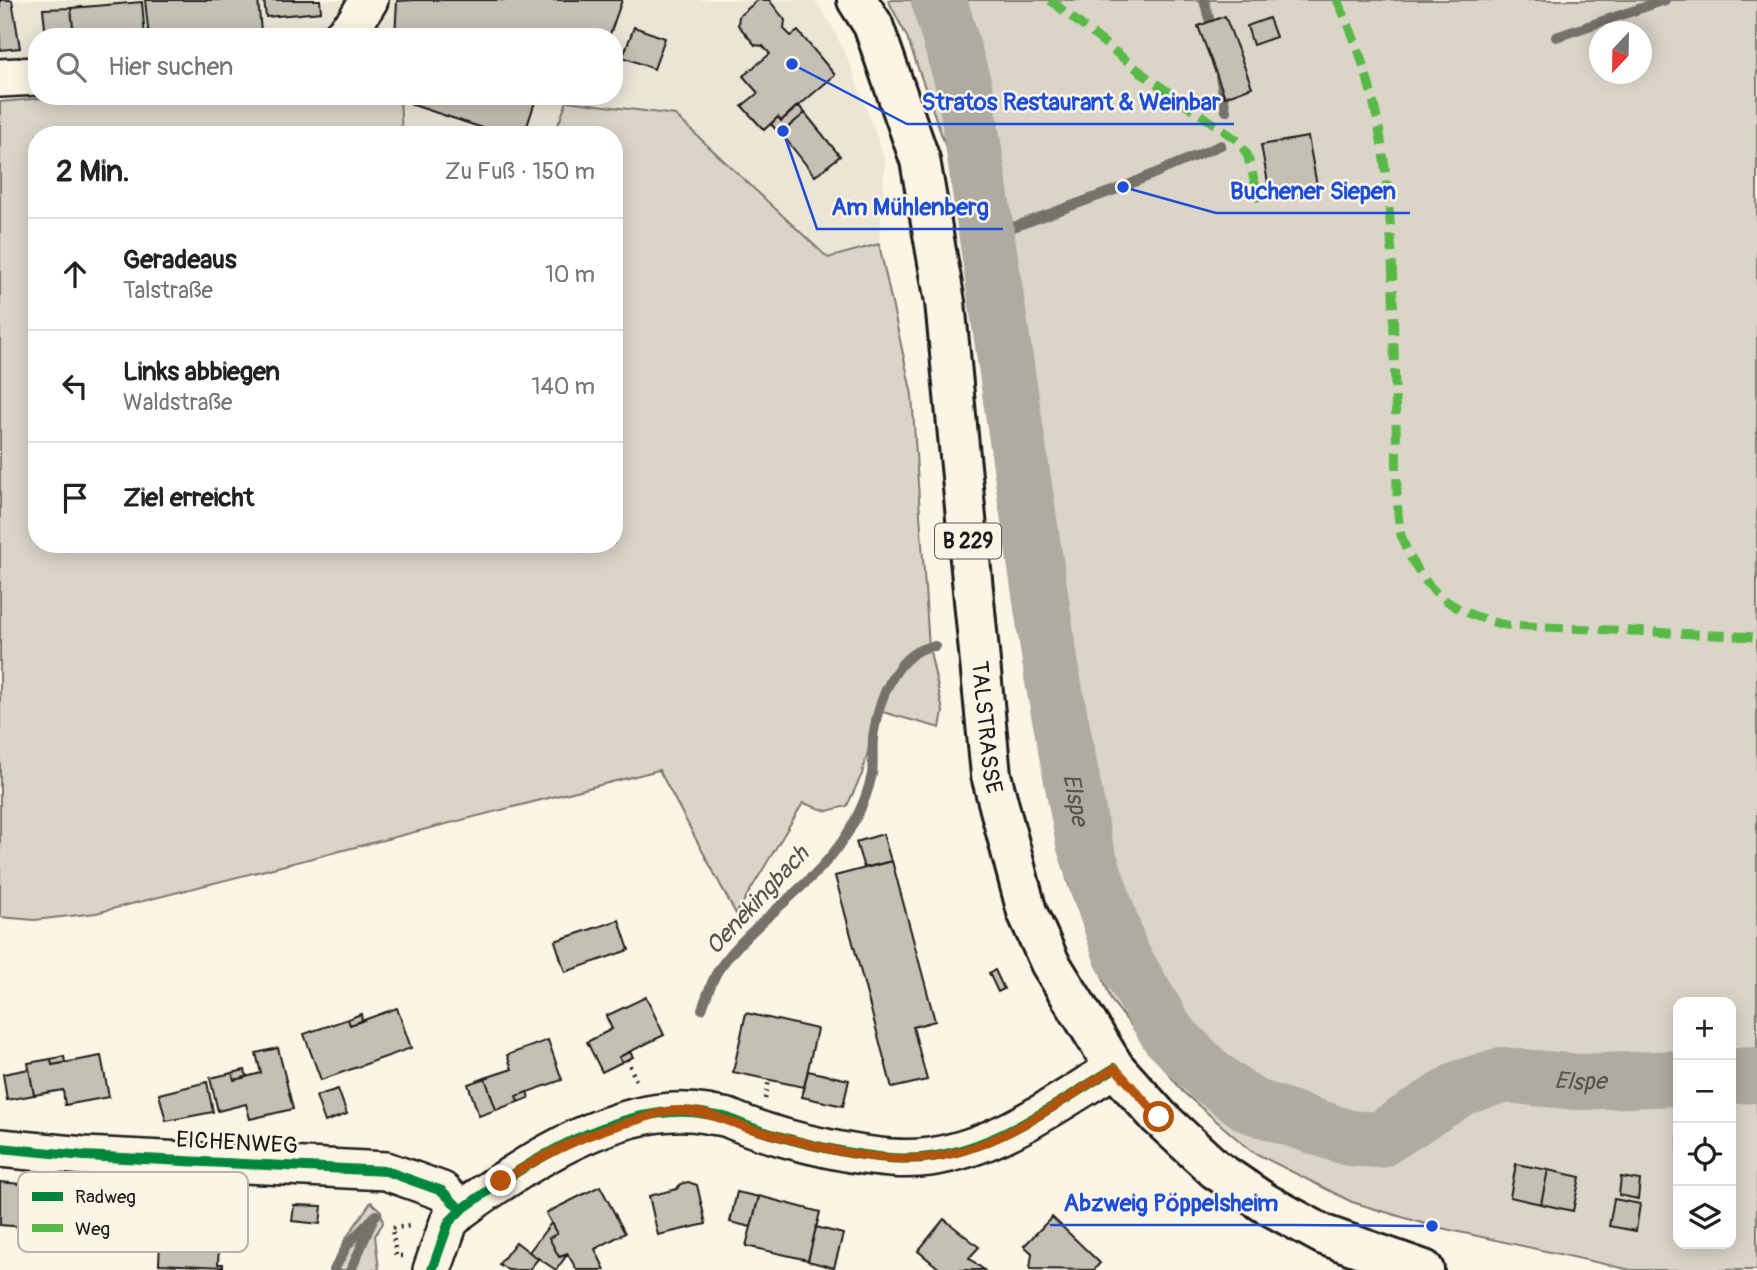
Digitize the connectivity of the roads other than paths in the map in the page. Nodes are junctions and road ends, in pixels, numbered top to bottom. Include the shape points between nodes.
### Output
1 (369, 0) edge
2 (857, 0) edge
3 (350, 28) edge
4 (28, 76) edge
5 (0, 78) edge
6 (1115, 1068) junction
7 (0, 1148) edge
8 (461, 1210) junction
9 (432, 1270) edge
10 (1424, 1270) edge

1 - 3 street
2 - 6 main road, TALSTRASSE / B 229 via 873,25 920,160 945,302 991,775 1027,912 1051,963
4 - 5 street
6 - 8 street via 1004,1135 927,1158 883,1160 736,1124 728,1118 671,1111 597,1130 550,1152
6 - 10 main road, TALSTRASSE / B 229 via 1215,1169 1265,1203 1324,1236
7 - 8 street, EICHENWEG via 386,1171 442,1191
8 - 9 street via 449,1222

